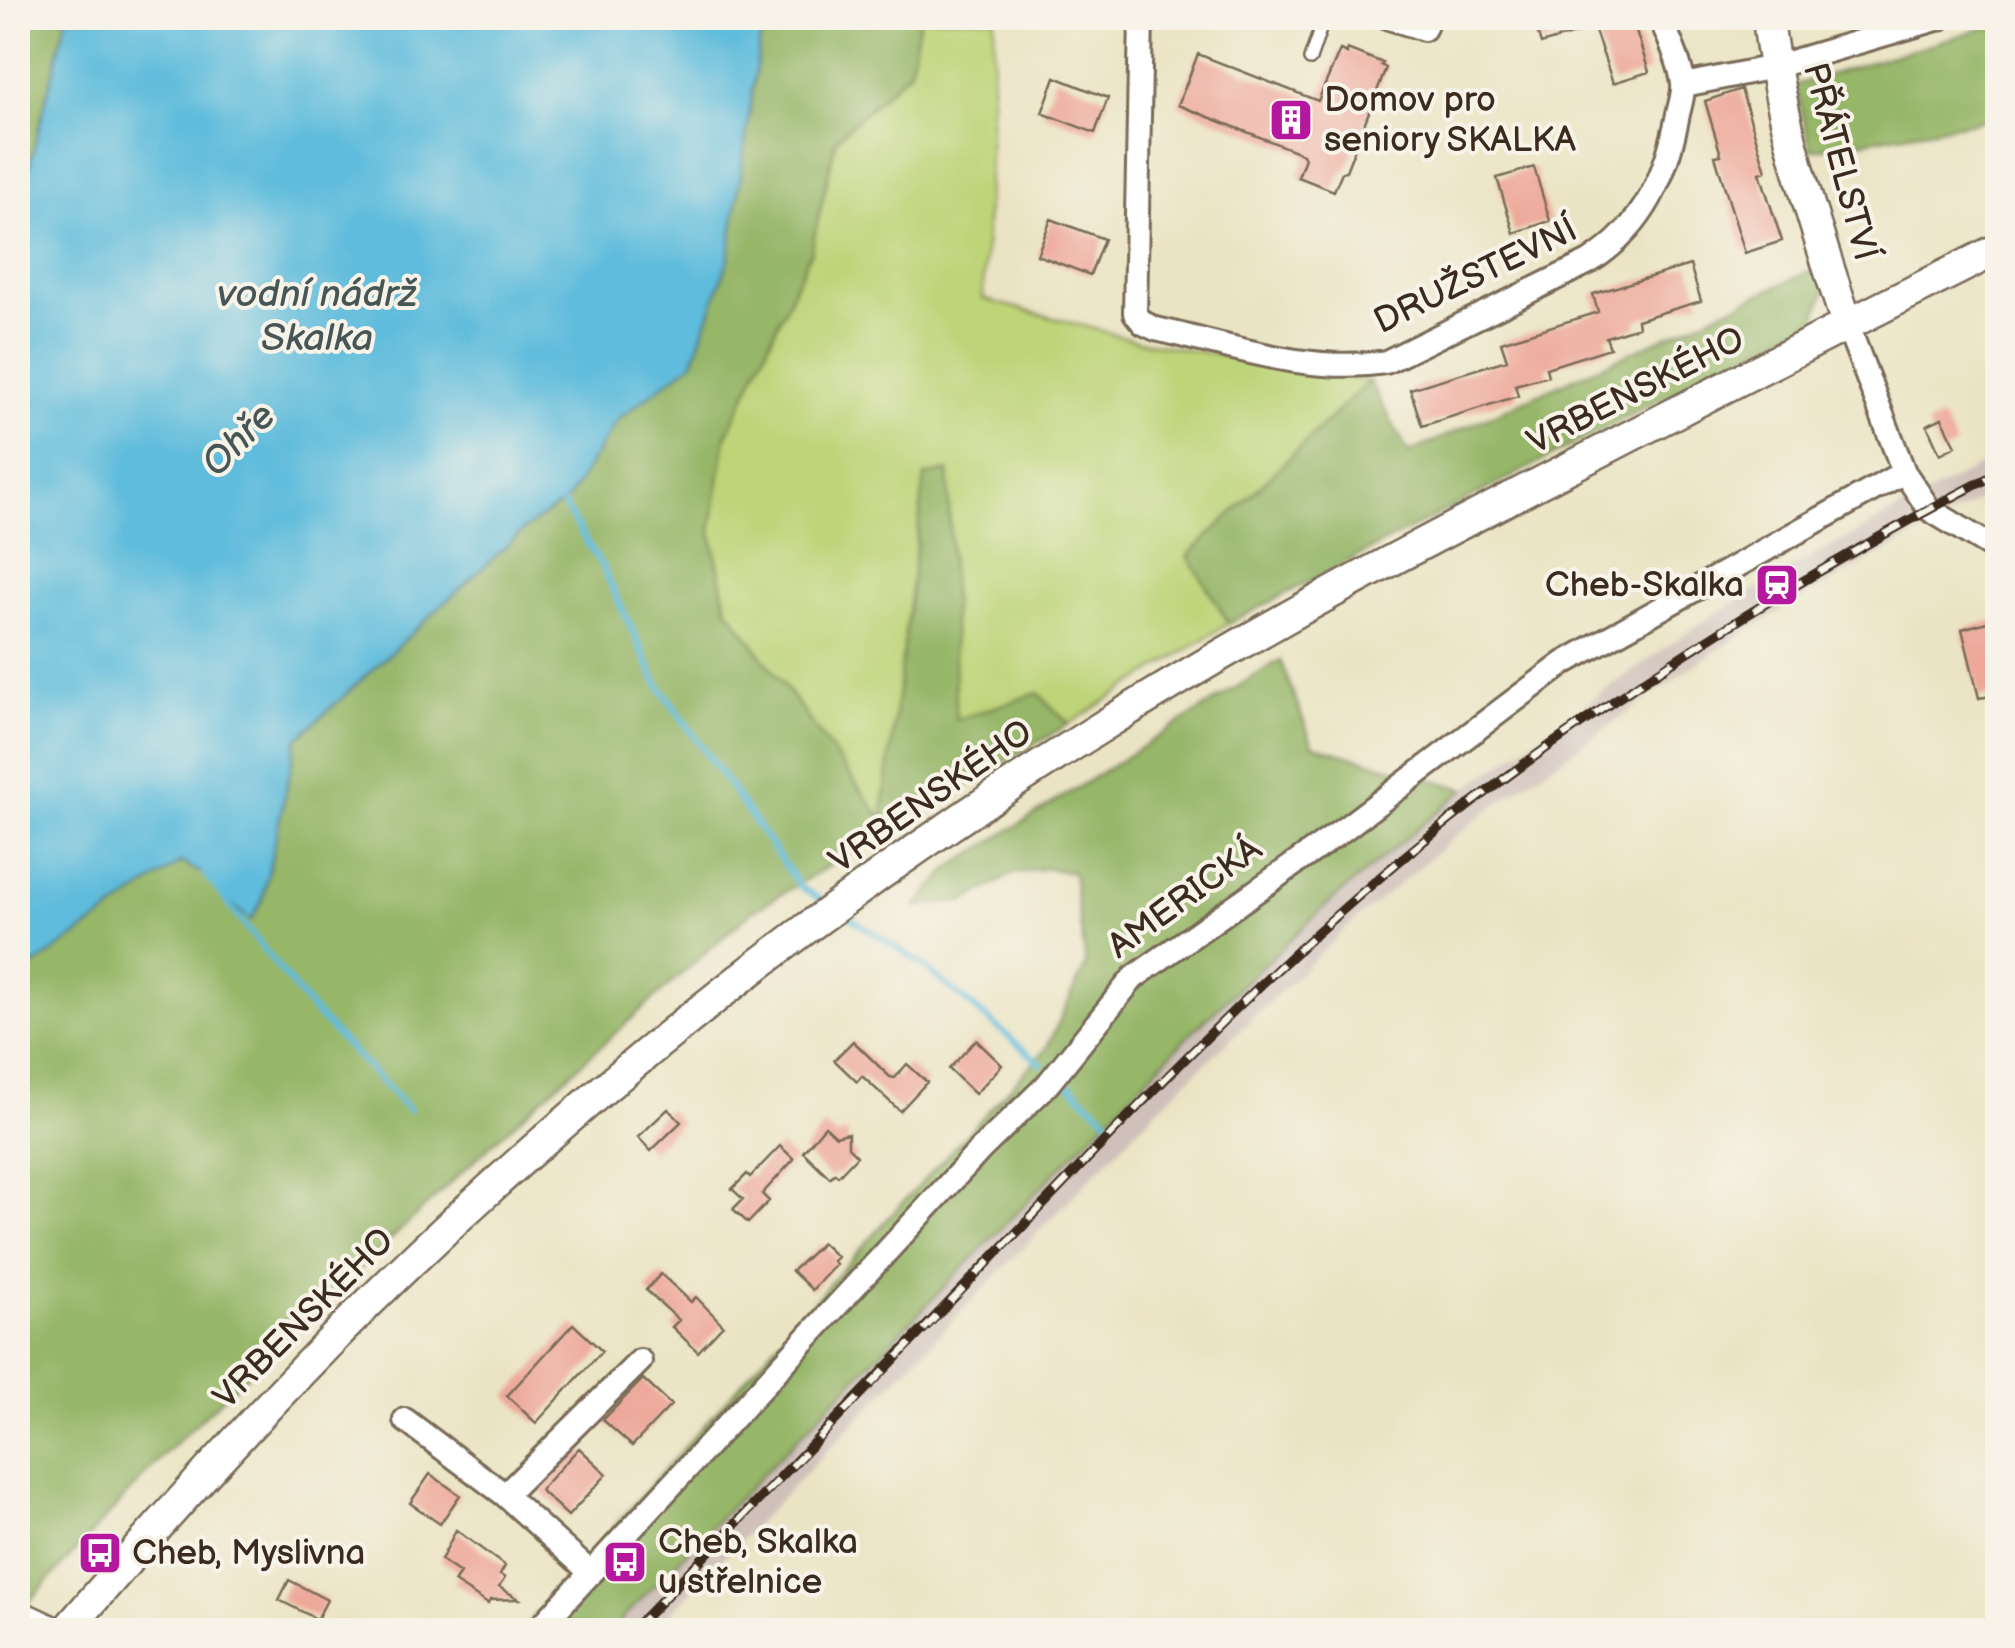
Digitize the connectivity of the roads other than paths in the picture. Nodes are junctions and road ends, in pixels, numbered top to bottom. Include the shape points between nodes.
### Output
1 (1141, 18) edge
2 (1324, 18) edge
3 (1389, 18) edge
4 (1428, 18) edge
5 (1662, 18) edge
6 (1768, 18) edge
7 (1940, 18) edge
8 (1909, 21) edge
9 (1310, 60) dead end
10 (1774, 67) junction
11 (1684, 86) junction
12 (1998, 250) edge
13 (1848, 324) junction
14 (1904, 472) junction
15 (1997, 551) edge
16 (640, 1361) dead end
17 (405, 1420) dead end
18 (504, 1495) junction
19 (591, 1573) junction
20 (18, 1605) edge
21 (70, 1630) edge
22 (538, 1630) edge

1 - 11 street, DRUŽSTEVNÍ via 1135,313 1156,328 1309,363 1386,362 1615,246 1666,164
2 - 9 lane
3 - 4 street via 1424,29
5 - 11 street
6 - 10 main road, PŘÁTELSTVÍ
7 - 8 street
8 - 10 street
10 - 11 street
10 - 13 main road, PŘÁTELSTVÍ via 1800,182
12 - 13 main road, VRBENSKÉHO
13 - 14 street
13 - 21 main road, VRBENSKÉHO via 1449,529 1195,670 922,846 733,984 488,1191 387,1286 188,1492
14 - 15 street via 1929,508
14 - 19 street, AMERICKÁ via 1564,663 1344,830 1133,978 1048,1085 981,1148
16 - 18 street
17 - 18 street
18 - 19 street
19 - 22 street, AMERICKÁ
20 - 21 lane

